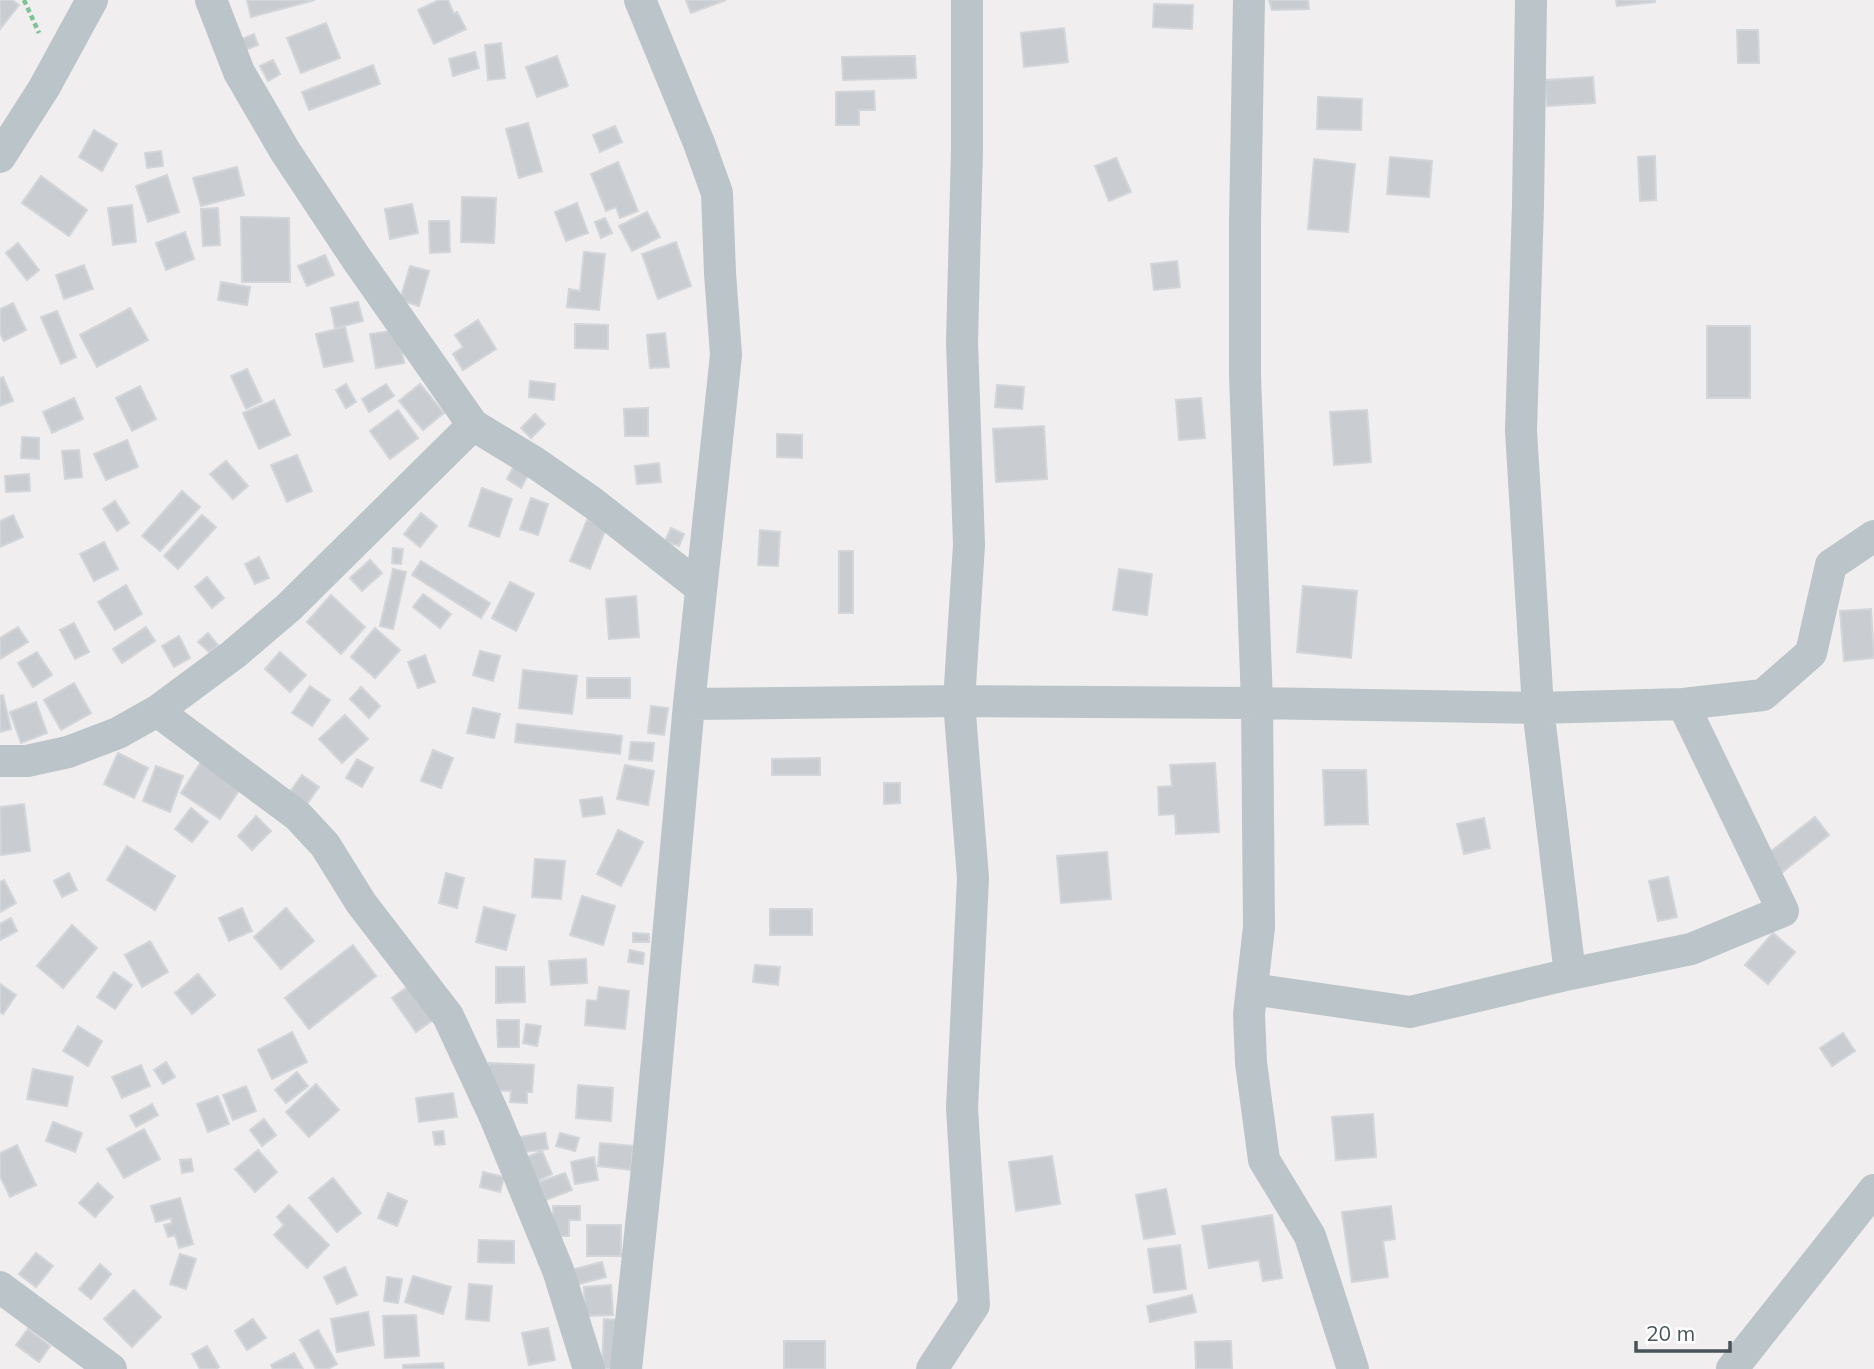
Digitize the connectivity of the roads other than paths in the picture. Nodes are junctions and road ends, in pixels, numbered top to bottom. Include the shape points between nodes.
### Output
1 (92, 0) edge
2 (211, 0) edge
3 (640, 0) edge
4 (967, 0) edge
5 (1250, 0) edge
6 (1531, 0) edge
7 (0, 157) edge
8 (473, 425) junction
9 (1874, 536) edge
10 (701, 588) junction
11 (959, 701) junction
12 (1257, 703) junction
13 (689, 704) junction
14 (1683, 704) junction
15 (1538, 708) junction
16 (157, 711) junction
17 (0, 761) edge
18 (1570, 974) junction
19 (1252, 989) junction
20 (1874, 1190) edge
21 (0, 1287) edge
22 (111, 1369) edge
23 (589, 1369) edge
24 (626, 1369) edge
25 (932, 1369) edge
26 (1353, 1369) edge
27 (1732, 1369) edge

1 - 7 street
2 - 8 street via 239,72 285,151
3 - 10 street via 717,193 726,355
4 - 11 street via 962,342 969,545
5 - 12 street via 1245,375
6 - 15 street via 1521,431
8 - 10 street via 583,496
8 - 16 street via 289,607
9 - 14 street via 1831,565 1811,653 1763,695
10 - 13 street
11 - 12 street
11 - 13 street
11 - 25 street via 973,878 962,1108 974,1306
12 - 15 street
12 - 19 street via 1259,927
13 - 24 street
14 - 15 street
14 - 18 street via 1783,911 1691,949
15 - 18 street
16 - 17 street via 118,733 68,752 27,761
16 - 23 street via 310,828 448,1016 558,1270
18 - 19 street via 1410,1012
19 - 26 street via 1251,1063 1264,1160 1310,1236
20 - 27 street
21 - 22 street

